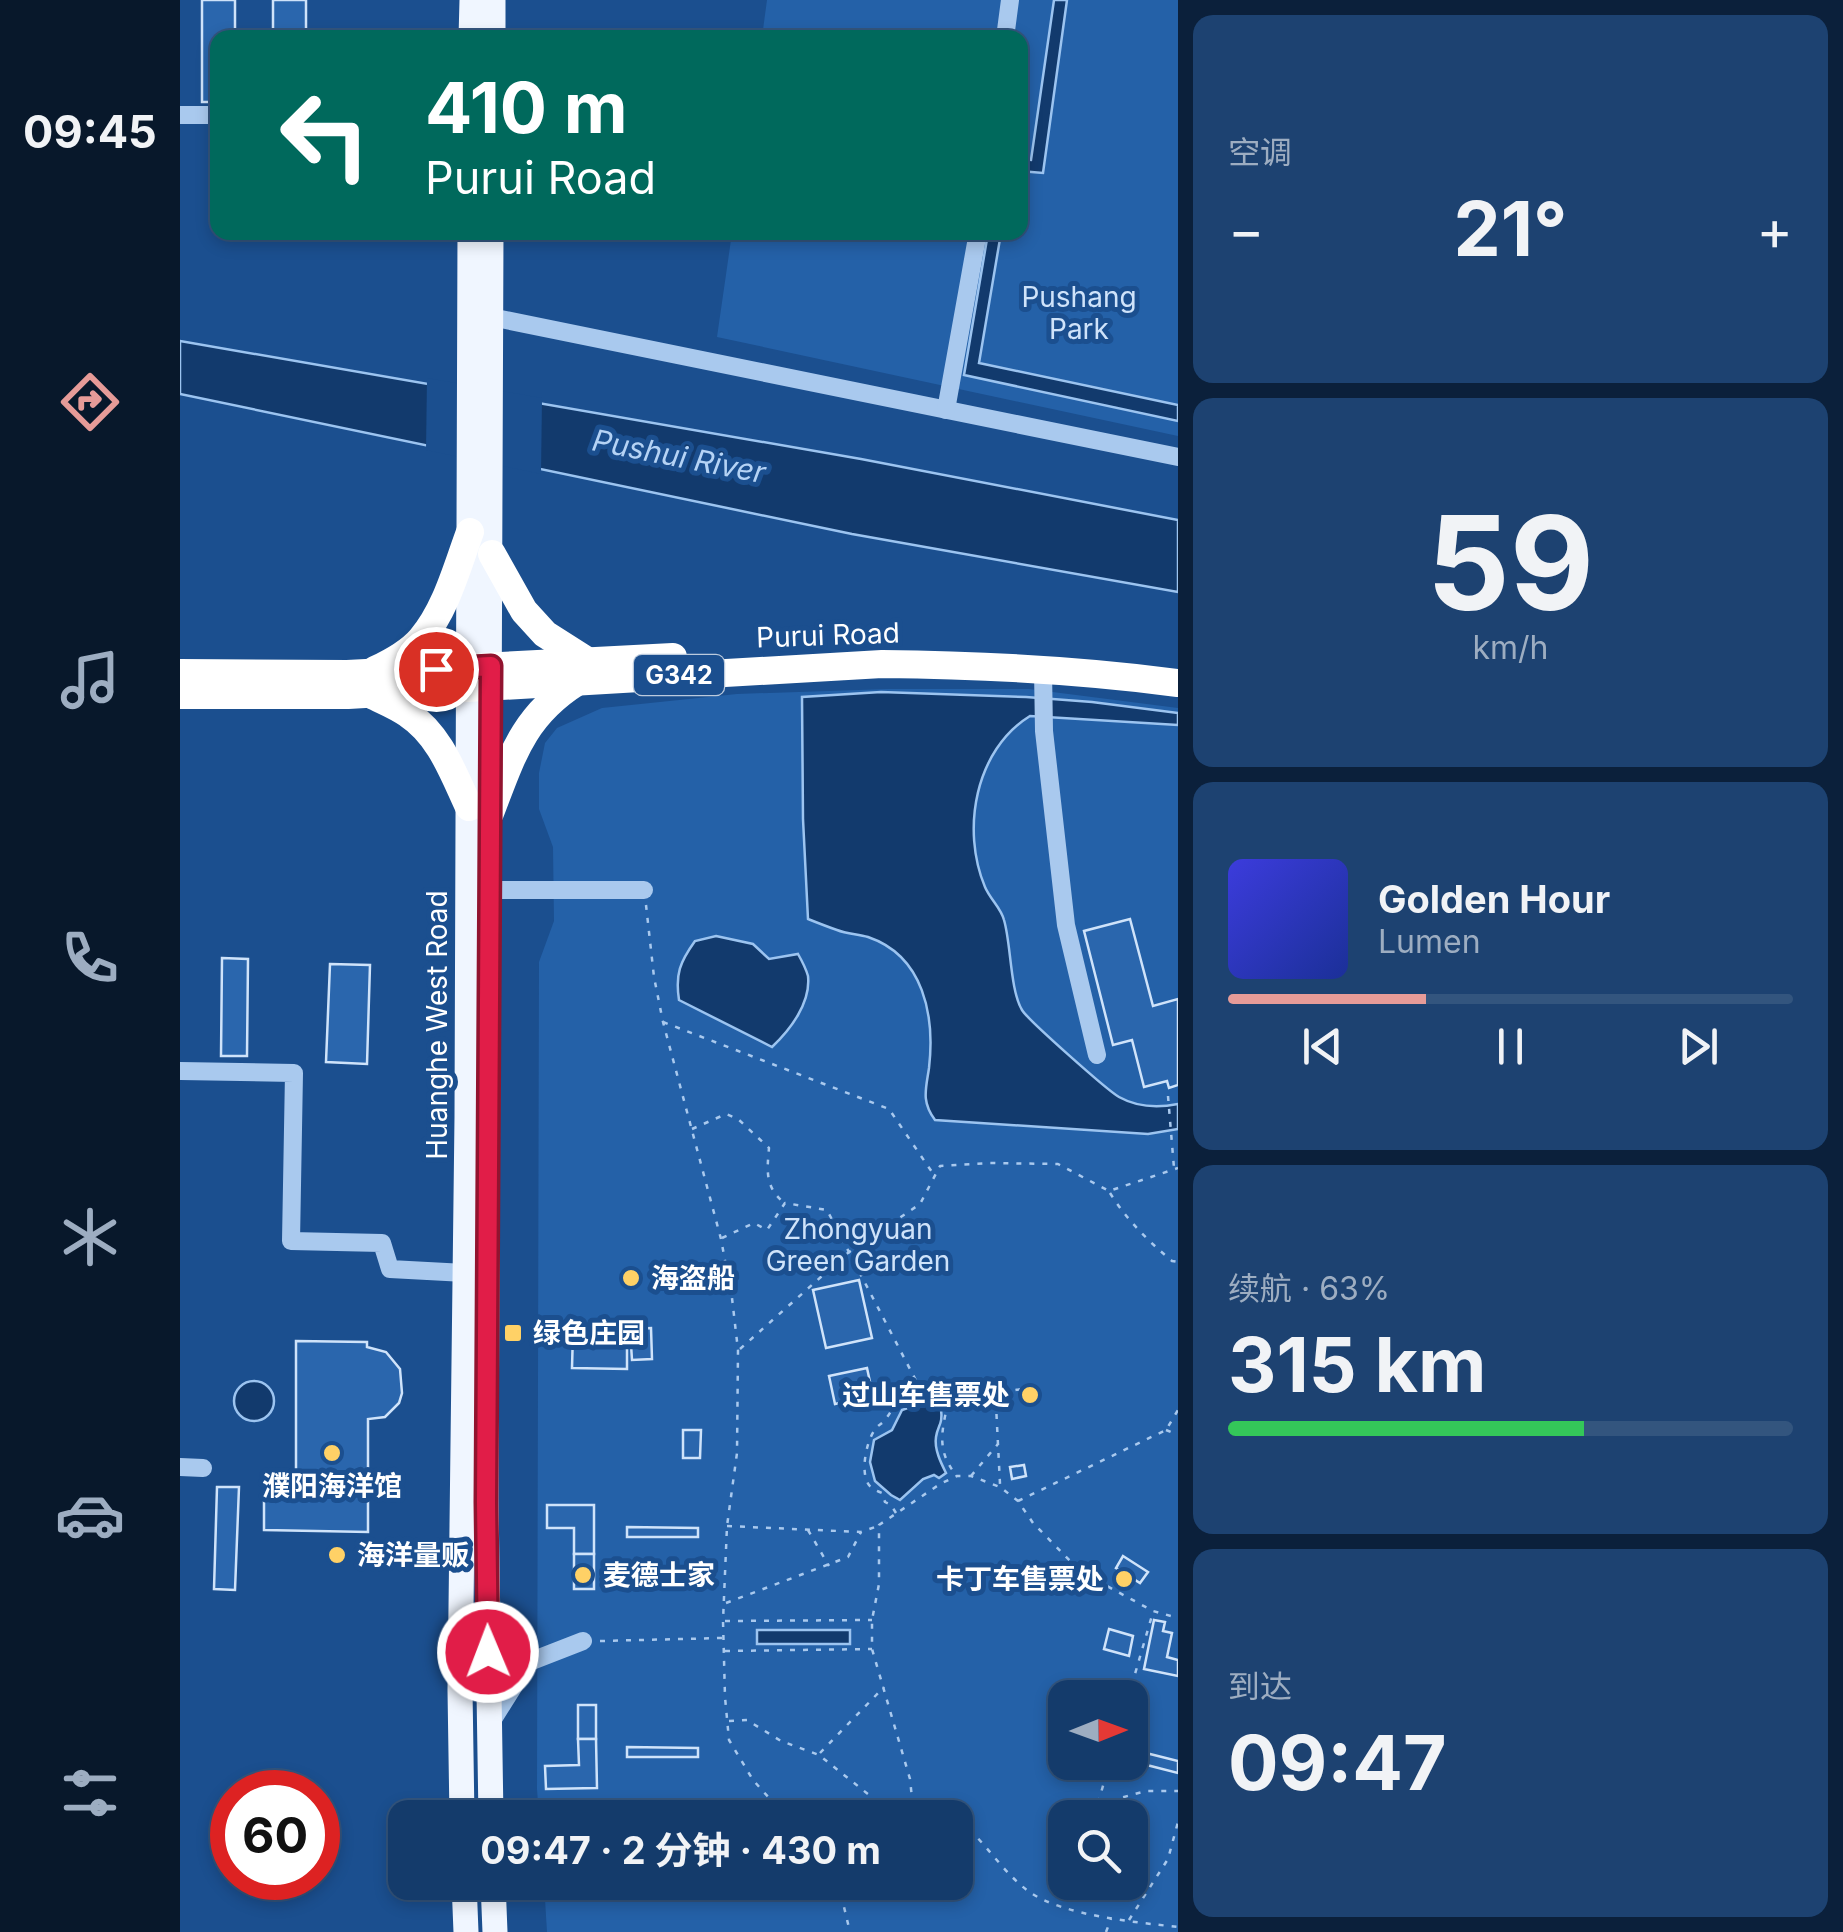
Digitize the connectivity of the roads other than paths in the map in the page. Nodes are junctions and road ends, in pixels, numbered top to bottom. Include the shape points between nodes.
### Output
1 (472, 0) edge
2 (493, 0) edge
3 (1010, 0) edge
4 (471, 30) edge
5 (493, 30) edge
6 (1005, 30) edge
7 (180, 115) edge
8 (210, 115) edge
9 (471, 240) edge
10 (492, 240) edge
11 (977, 240) edge
12 (492, 317) junction
13 (480, 358) junction
14 (946, 410) junction
15 (1178, 457) edge
16 (481, 478) junction
17 (470, 532) junction
18 (492, 554) junction
19 (1178, 666) edge
20 (1043, 670) junction
21 (583, 672) junction
22 (180, 673) edge
23 (480, 677) junction
24 (371, 683) junction
25 (1178, 684) edge
26 (180, 695) edge
27 (480, 810) junction
28 (490, 890) junction
29 (644, 890) road end
30 (1097, 1055) dead end
31 (180, 1071) edge
32 (465, 1273) junction
33 (180, 1468) edge
34 (203, 1468) dead end
35 (583, 1641) road end
36 (490, 1725) junction
37 (462, 1800) edge
38 (491, 1800) edge
39 (465, 1900) edge
40 (494, 1900) edge
41 (466, 1932) edge
42 (495, 1932) edge

1 - 4 main road
2 - 5 main road
3 - 6 street
7 - 8 street
9 - 13 main road, Huanghe West Road
10 - 12 main road, Huanghe West Road
11 - 14 street
12 - 13 main road, Huanghe West Road
12 - 14 street
13 - 16 main road, Huanghe West Road
14 - 15 street
16 - 17 main road, Huanghe West Road
16 - 18 main road, Huanghe West Road
17 - 23 main road, Huanghe West Road
17 - 24 highway via 420,641
18 - 21 highway via 524,611
18 - 23 main road, Huanghe West Road
19 - 21 highway, Purui Road / G342 via 882,646
20 - 21 highway, Purui Road / G342 via 882,664
20 - 25 highway, Purui Road / G342
20 - 30 street via 1066,925
21 - 23 highway, Purui Road / G342
21 - 27 highway via 539,712
22 - 24 highway, Purui Road / G342
23 - 24 highway, Purui Road / G342
23 - 27 main road, Huanghe West Road
24 - 26 highway, Purui Road / G342
24 - 27 highway via 431,734
27 - 28 main road, Huanghe West Road
27 - 32 main road, Huanghe West Road
28 - 29 street
28 - 36 main road, Huanghe West Road
31 - 32 street via 294,1073 291,1241 382,1243 390,1268
32 - 37 main road, Huanghe West Road
33 - 34 street
35 - 36 street via 529,1662
36 - 38 main road, Huanghe West Road
39 - 41 main road
40 - 42 main road

